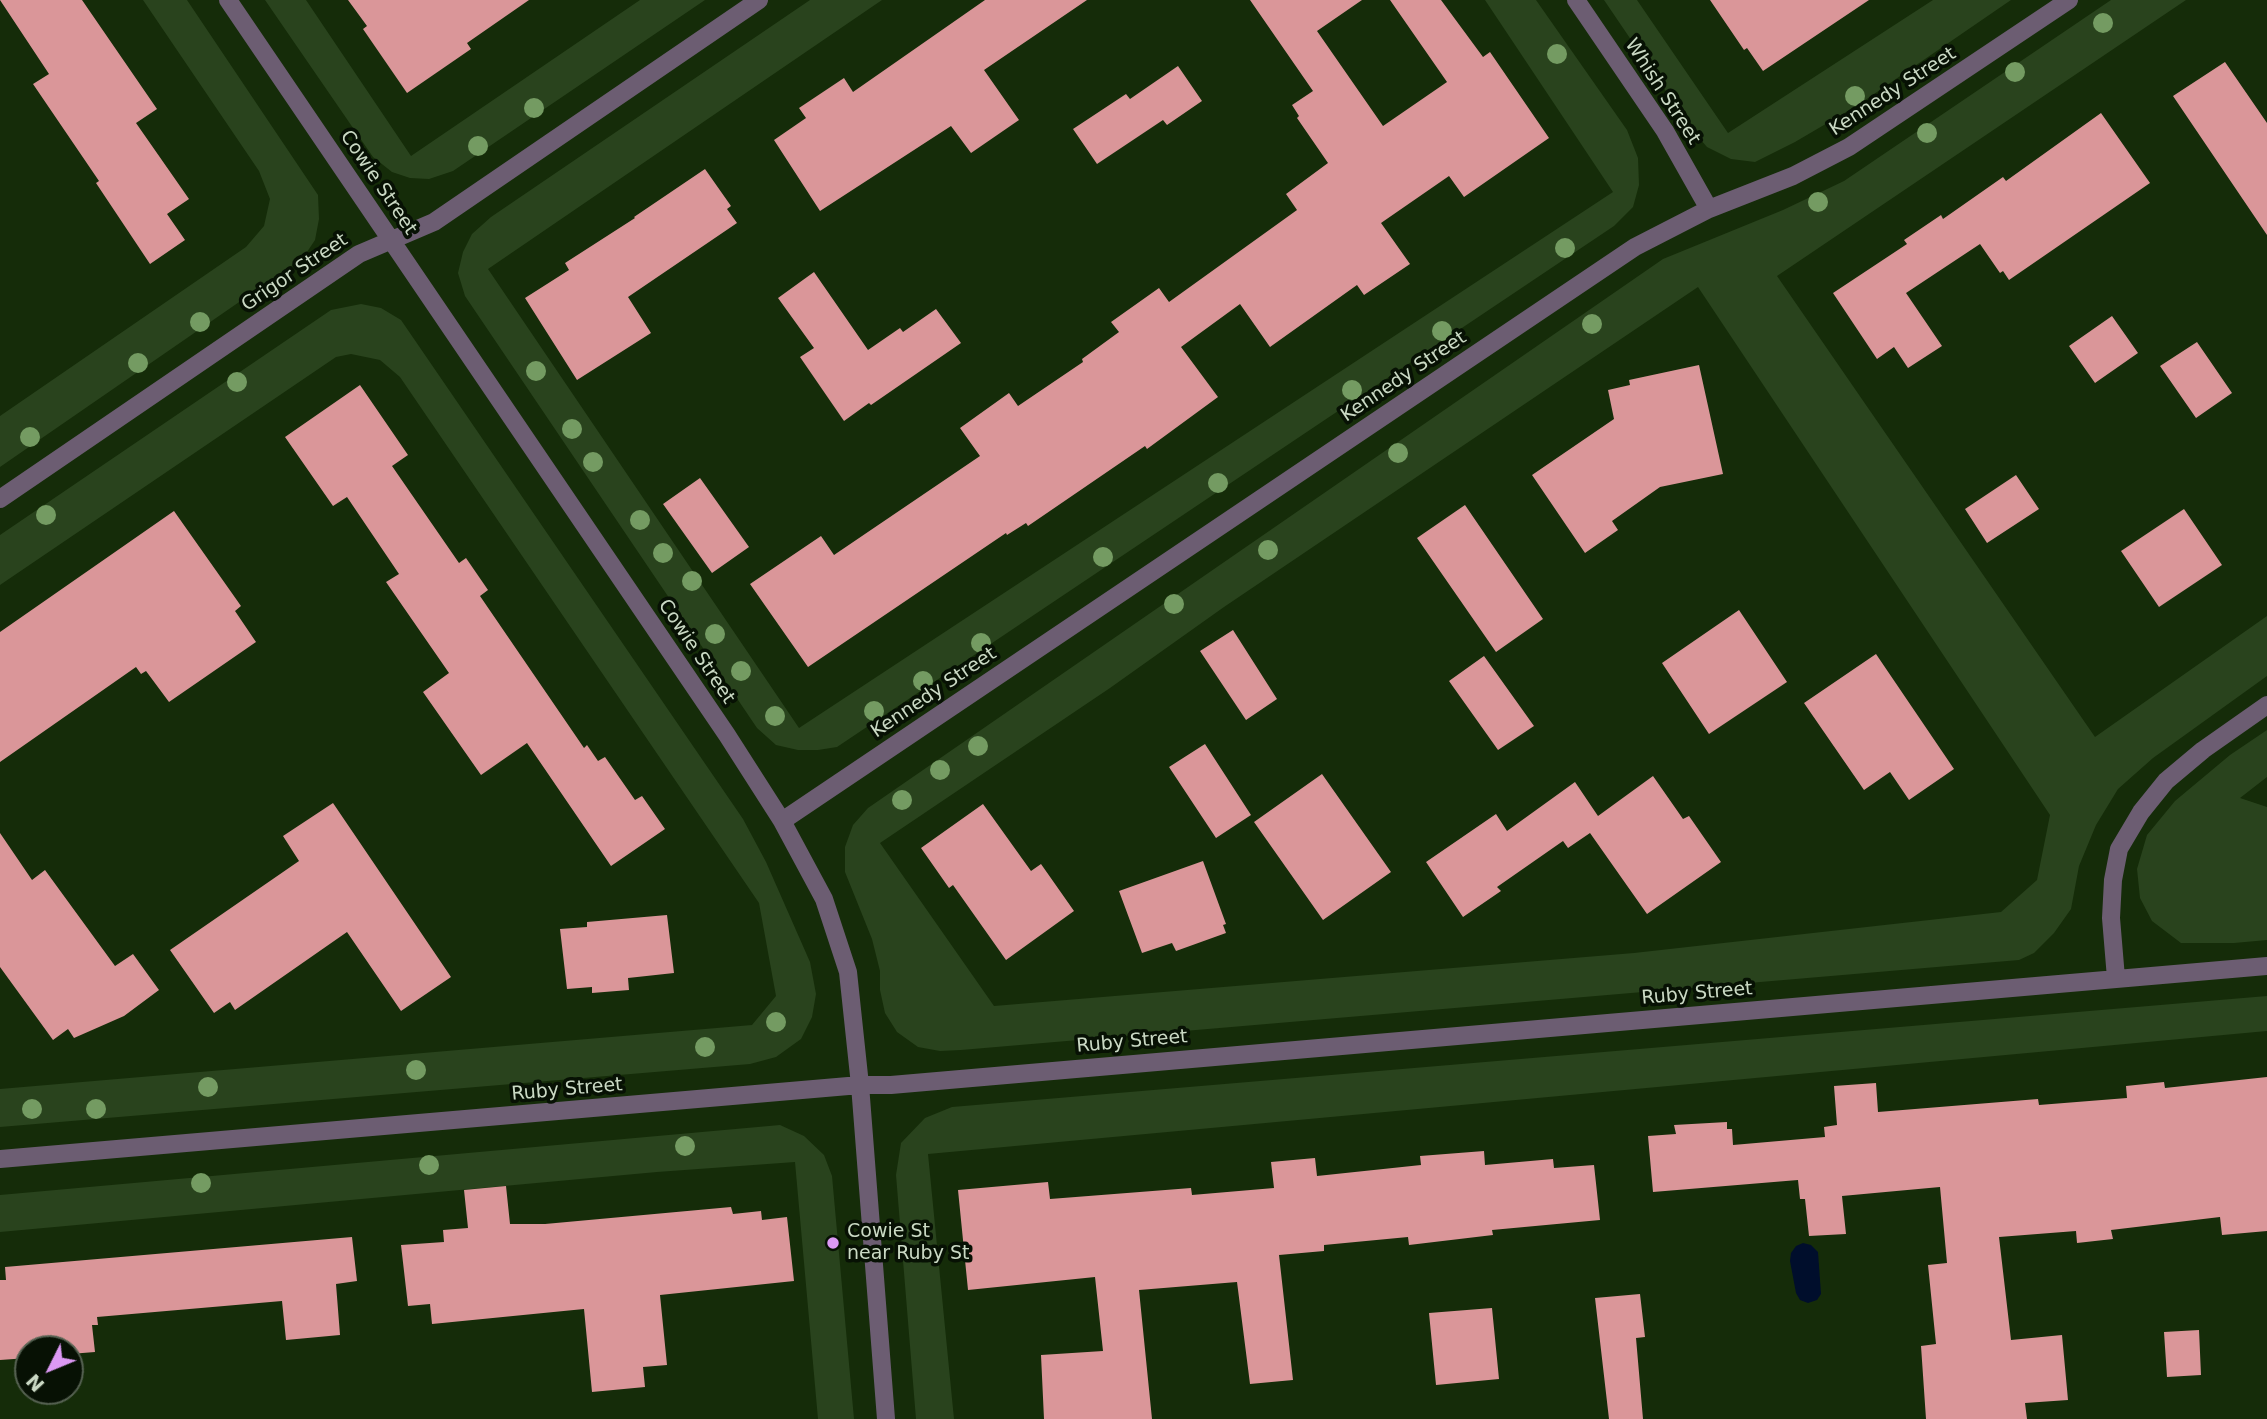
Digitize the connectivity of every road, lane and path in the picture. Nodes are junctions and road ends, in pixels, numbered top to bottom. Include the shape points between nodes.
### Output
1 (228, 0) edge
2 (759, 0) edge
3 (1576, 0) edge
4 (2069, 0) edge
5 (1709, 209) junction
6 (392, 240) junction
7 (0, 499) edge
8 (2267, 705) edge
9 (782, 821) junction
10 (2267, 966) edge
11 (2116, 978) junction
12 (860, 1086) junction
13 (0, 1159) edge
14 (886, 1419) edge

1 - 6 street, Cowie Street
2 - 6 street, Grigor Street via 434,222
3 - 5 street, Whish Street via 1665,131
4 - 5 street, Kennedy Street via 1849,147 1793,176
5 - 9 street, Kennedy Street via 1635,247
6 - 7 street, Grigor Street via 359,254
6 - 9 street, Cowie Street
8 - 11 street via 2203,750 2140,811 2119,849 2113,880
9 - 12 street, Cowie Street via 824,899 848,972
10 - 11 street, Ruby Street
11 - 12 street, Ruby Street
12 - 13 street, Ruby Street
12 - 14 street, Cowie Street

